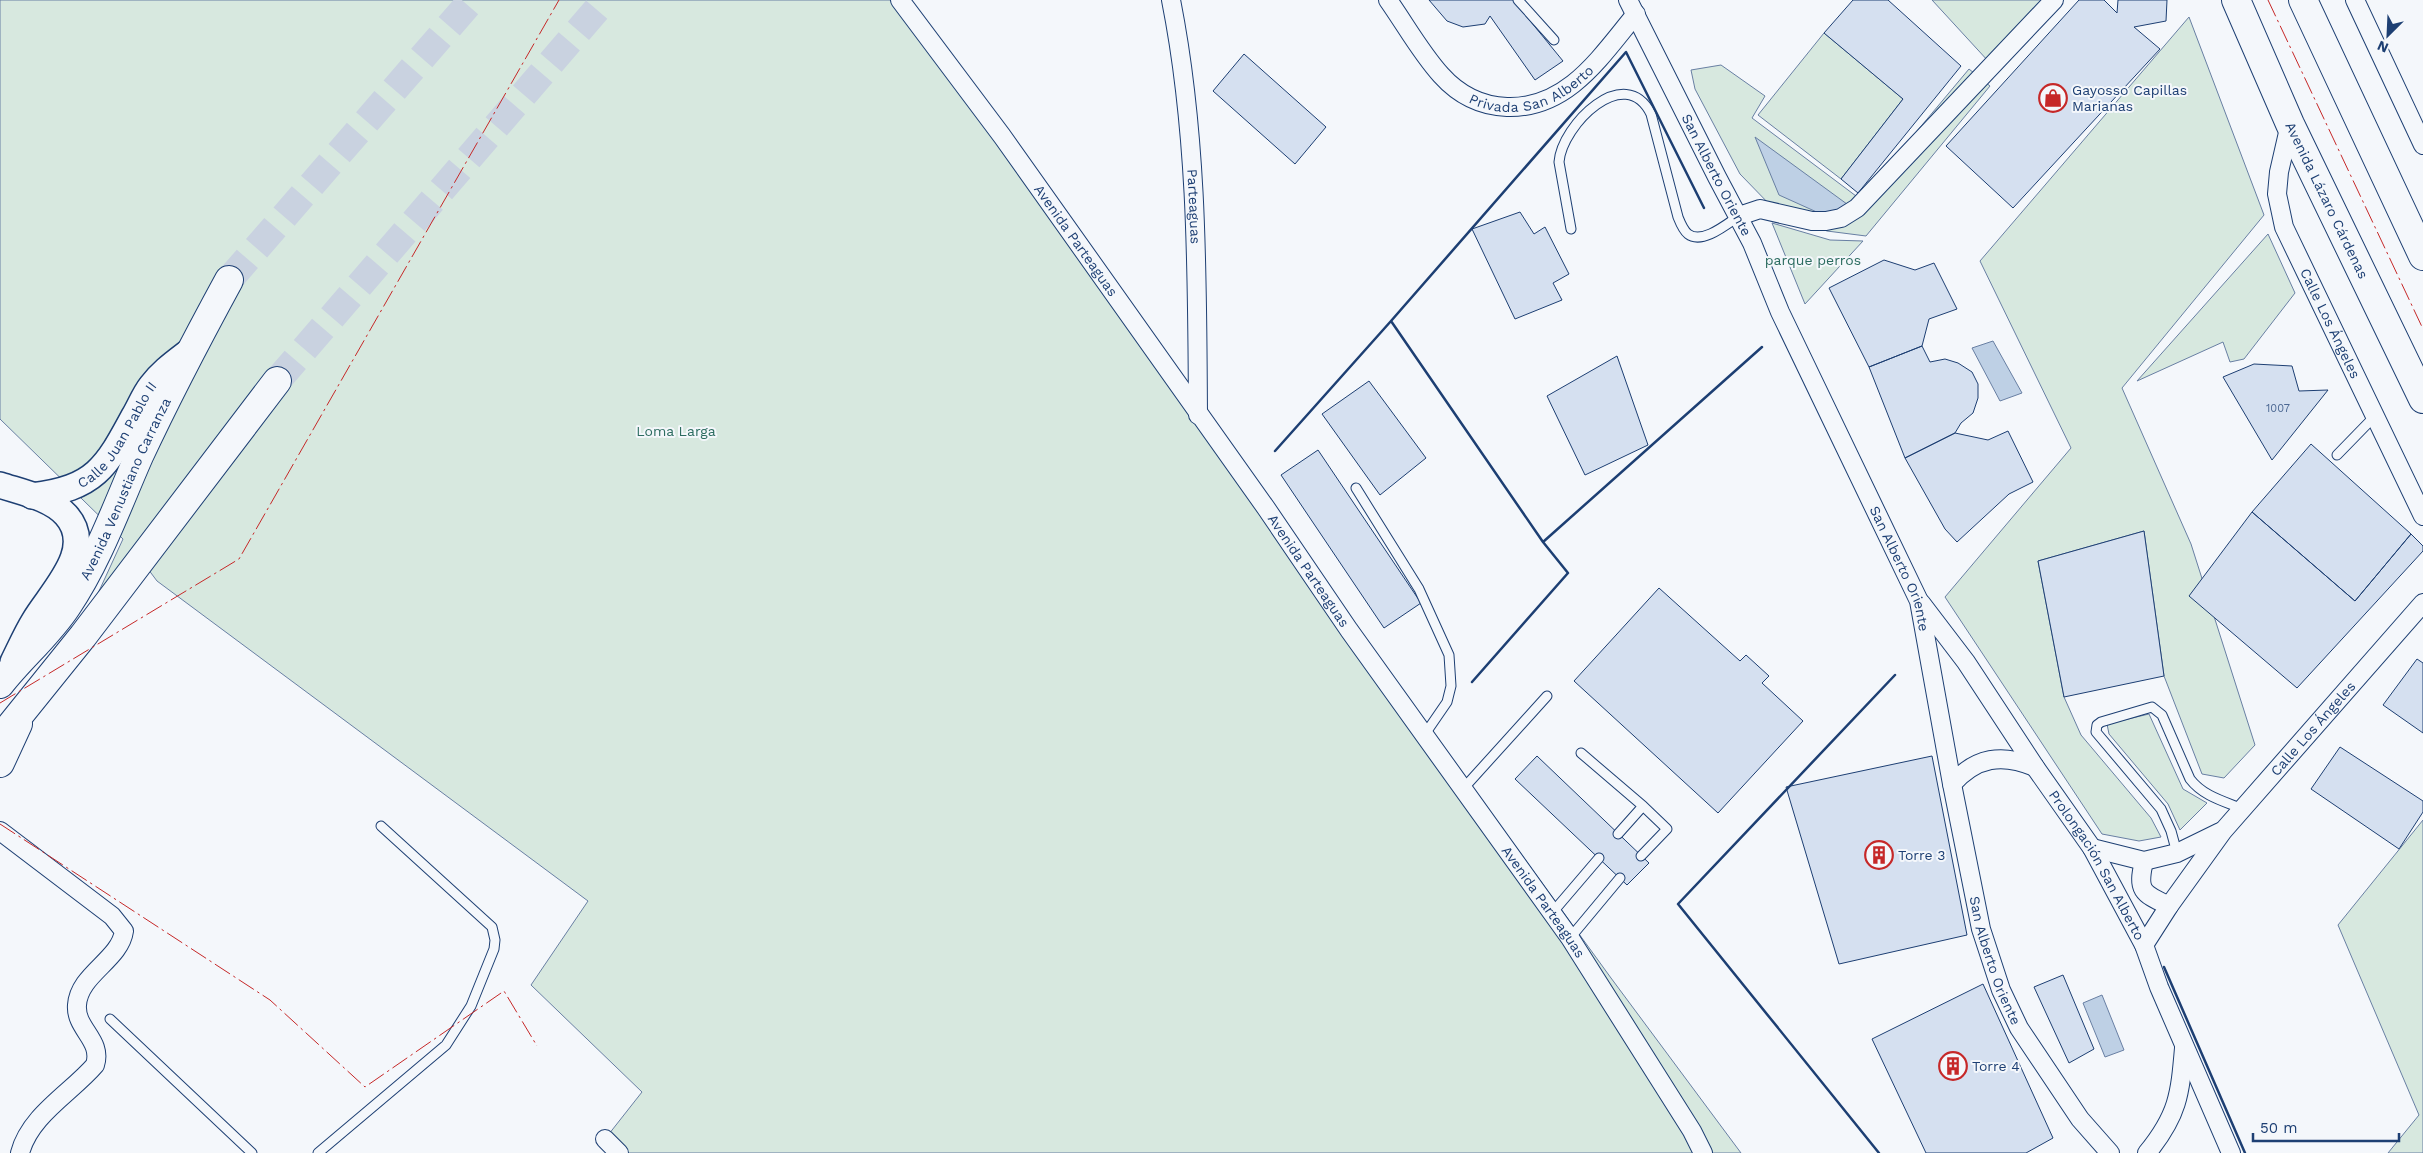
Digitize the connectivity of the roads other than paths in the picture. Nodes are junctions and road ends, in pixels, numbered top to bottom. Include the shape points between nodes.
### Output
1 (900, 0) edge
2 (1171, 0) edge
3 (1388, 0) edge
4 (1518, 0) edge
5 (2054, 0) edge
6 (2236, 0) edge
7 (2303, 0) edge
8 (2356, 0) edge
9 (1632, 7) edge
10 (1554, 40) dead end
11 (2290, 124) junction
12 (2423, 146) edge
13 (1739, 216) junction
14 (1571, 229) dead end
15 (2423, 256) edge
16 (230, 280) tunnel mouth
17 (191, 350) junction
18 (277, 381) tunnel mouth
19 (2423, 399) edge
20 (1198, 415) junction
21 (2375, 416) junction
22 (2337, 455) dead end
23 (0, 485) edge
24 (1356, 488) dead end
25 (32, 496) junction
26 (2423, 516) edge
27 (1920, 601) junction
28 (2423, 603) edge
29 (1, 681) edge
30 (1547, 696) dead end
31 (27, 703) junction
32 (1425, 734) junction
33 (0, 739) edge
34 (1581, 753) dead end
35 (0, 763) edge
36 (2035, 767) junction
37 (1952, 784) junction
38 (1462, 790) junction
39 (1643, 806) junction
40 (2243, 809) junction
41 (381, 826) dead end
42 (0, 831) edge
43 (2223, 831) junction
44 (1618, 834) dead end
45 (2092, 848) junction
46 (2176, 853) junction
47 (1642, 856) dead end
48 (1599, 858) dead end
49 (2144, 861) junction
50 (1620, 878) dead end
51 (2169, 906) junction
52 (1552, 913) junction
53 (1570, 938) junction
54 (2144, 945) junction
55 (110, 1019) dead end
56 (2184, 1044) junction
57 (605, 1139) dead end
58 (20, 1153) edge
59 (252, 1153) edge
60 (318, 1153) edge
61 (619, 1153) edge
62 (1703, 1153) edge
63 (2110, 1153) edge
64 (2147, 1153) edge
65 (2231, 1153) edge

1 - 20 street, Avenida Parteaguas via 1002,136
2 - 20 street, Parteaguas via 1181,53 1191,164 1198,283
3 - 9 street, Privada San Alberto via 1440,74 1456,89 1493,107 1523,108 1562,94 1584,76
4 - 10 lane
5 - 13 street via 1857,208 1841,218 1826,221 1804,220 1760,209
6 - 11 main road, Avenida Lázaro Cárdenas
7 - 15 main road
8 - 12 street
9 - 13 street, San Alberto Oriente via 1716,177
11 - 19 main road, Avenida Lázaro Cárdenas
11 - 21 street, Calle Los Ángeles via 2279,172 2278,194 2284,227
13 - 14 lane via 1706,236 1694,237 1685,232 1651,114 1639,99 1630,94 1619,94 1604,99 1574,125 1560,153
13 - 27 street, San Alberto Oriente via 1780,312
16 - 17 main road, Avenida Venustiano Carranza
17 - 25 street, Calle Juan Pablo II via 166,368 151,386 101,470 86,482 71,488
17 - 29 main road, Avenida Venustiano Carranza via 82,581 67,607 38,644
18 - 31 main road via 83,636
20 - 32 street, Avenida Parteaguas
21 - 22 lane
21 - 26 street, Calle Los Ángeles
23 - 25 street
24 - 32 lane via 1419,589 1449,656 1451,686 1447,702
25 - 29 street via 66,515 75,530 77,547 69,568 34,620
27 - 36 street, Prolongación San Alberto via 1966,662
27 - 37 street, San Alberto Oriente
28 - 40 street, Calle Los Ángeles
30 - 38 lane
31 - 33 main road
31 - 35 main road
32 - 38 street, Avenida Parteaguas
34 - 39 lane
36 - 37 street via 1995,758 1964,770
36 - 45 street, Prolongación San Alberto
37 - 63 street, San Alberto Oriente via 1982,929 2001,990 2019,1028 2080,1119
38 - 52 street, Avenida Parteaguas
39 - 44 lane
39 - 47 lane via 1667,829
40 - 43 street, Calle Los Ángeles
40 - 46 lane via 2210,796 2195,786 2156,708 2101,722 2096,732 2161,809
41 - 60 lane via 492,927 494,949 471,1006 446,1045
42 - 58 street via 112,916 124,931 118,947 87,982 77,1003 80,1021 96,1048 95,1065 45,1113 31,1130
43 - 46 street, Calle Los Ángeles
43 - 51 street, Calle Los Ángeles
45 - 49 street, Calle Los Ángeles
45 - 54 street, Prolongación San Alberto
46 - 49 street, Calle Los Ángeles
48 - 52 lane
49 - 51 street via 2141,890
50 - 53 lane
51 - 54 street, Calle Los Ángeles
52 - 53 street, Avenida Parteaguas
53 - 62 street, Avenida Parteaguas
54 - 56 street, Prolongación San Alberto
55 - 59 lane
56 - 64 street via 2182,1077 2172,1119
56 - 65 street, Prolongación San Alberto
57 - 61 street

